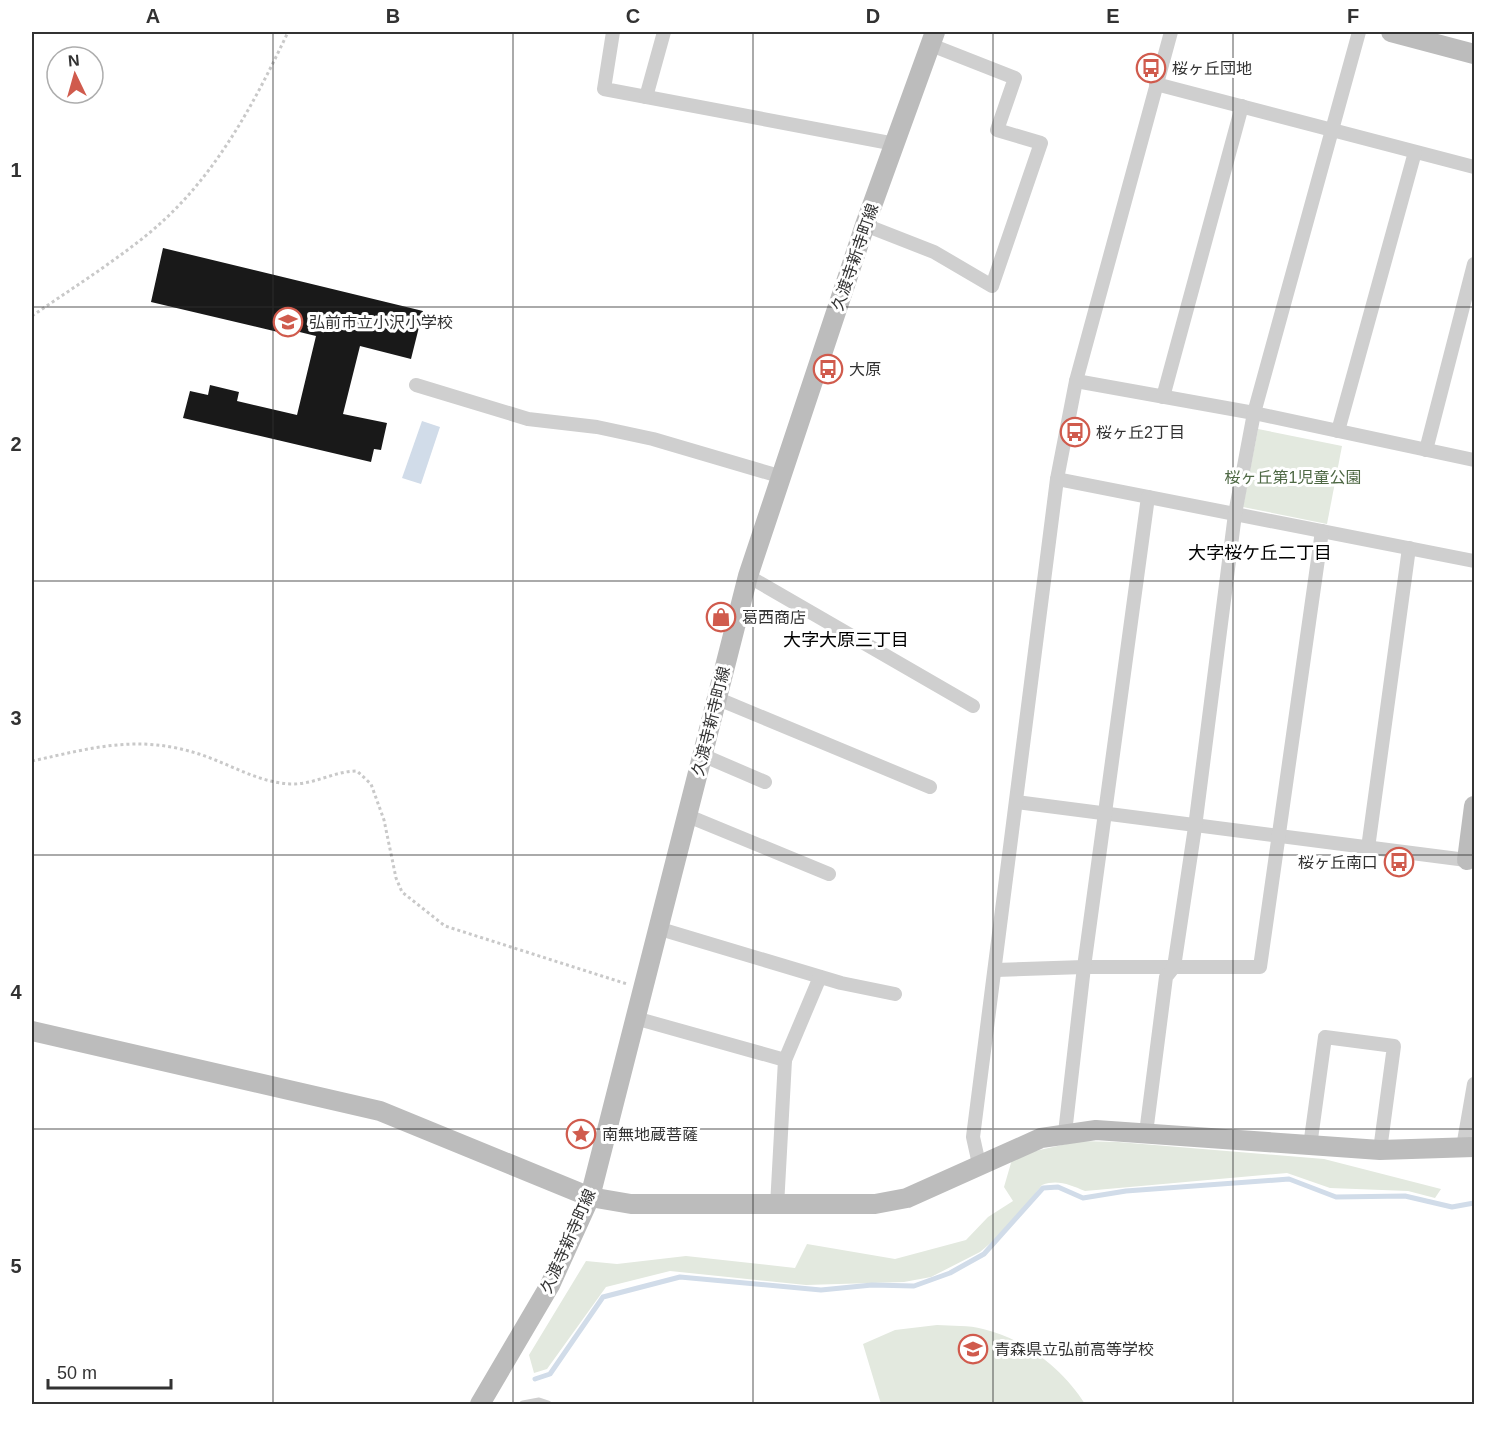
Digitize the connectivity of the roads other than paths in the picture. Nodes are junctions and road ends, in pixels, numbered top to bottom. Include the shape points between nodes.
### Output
1 (613, 32) edge
2 (664, 32) edge
3 (1172, 32) edge
4 (1359, 32) edge
5 (1391, 32) edge
6 (933, 38) edge
7 (1474, 54) edge
8 (1156, 84) junction
9 (646, 97) junction
10 (1242, 106) junction
11 (1331, 129) junction
12 (895, 144) junction
13 (1414, 152) junction
14 (1474, 167) edge
15 (865, 225) junction
16 (1474, 264) edge
17 (1076, 381) junction
18 (416, 385) dead end
19 (1163, 397) junction
20 (1254, 413) junction
21 (1338, 431) junction
22 (1426, 450) junction
23 (1474, 460) edge
24 (779, 476) junction
25 (1057, 478) junction
26 (1148, 496) junction
27 (1235, 514) junction
28 (1322, 531) junction
29 (1409, 548) junction
30 (1474, 561) edge
31 (748, 576) junction
32 (716, 698) junction
33 (974, 706) dead end
34 (702, 755) junction
35 (765, 782) dead end
36 (930, 787) dead end
37 (1016, 802) junction
38 (1474, 806) edge
39 (1106, 814) junction
40 (688, 816) junction
41 (1195, 826) junction
42 (1280, 837) junction
43 (1368, 848) junction
44 (1471, 861) edge
45 (830, 874) dead end
46 (657, 928) junction
47 (1084, 967) junction
48 (1174, 967) junction
49 (996, 970) junction
50 (820, 977) junction
51 (896, 994) dead end
52 (635, 1018) junction
53 (32, 1031) edge
54 (785, 1060) junction
55 (1474, 1084) edge
56 (1065, 1133) junction
57 (1146, 1133) junction
58 (1311, 1146) junction
59 (1469, 1147) edge
60 (1380, 1150) junction
61 (979, 1164) junction
62 (590, 1197) junction
63 (777, 1206) junction
64 (480, 1404) edge
65 (523, 1404) edge
66 (548, 1404) edge

1 - 9 street via 604,89
2 - 9 street
3 - 8 street
4 - 11 street
5 - 7 street
6 - 12 street, 久渡寺新寺町線
6 - 15 street via 1015,78 997,130 1041,143 992,286 934,252
8 - 10 street
8 - 17 street
9 - 12 street
10 - 11 street
10 - 19 street
11 - 13 street
11 - 20 street
12 - 15 street, 久渡寺新寺町線
13 - 14 street
13 - 21 street
15 - 24 street, 久渡寺新寺町線
16 - 22 street
17 - 19 street
17 - 25 street
18 - 24 street via 528,419 597,427 653,439
19 - 20 street
20 - 21 street
20 - 27 street
21 - 22 street
22 - 23 street
24 - 31 street, 久渡寺新寺町線
25 - 26 street
25 - 37 street
26 - 27 street
26 - 39 street
27 - 28 street
27 - 41 street
28 - 29 street
28 - 42 street
29 - 30 street
29 - 43 street
31 - 32 street, 久渡寺新寺町線
31 - 33 street
32 - 34 street, 久渡寺新寺町線
32 - 36 street
34 - 35 street
34 - 40 street, 久渡寺新寺町線
37 - 39 street
37 - 49 street
38 - 44 street
39 - 41 street
39 - 47 street
40 - 45 street
40 - 46 street, 久渡寺新寺町線
41 - 42 street
41 - 48 street
42 - 43 street
42 - 48 street via 1260,967
43 - 44 street
46 - 50 street
46 - 52 street, 久渡寺新寺町線
47 - 48 street
47 - 49 street
47 - 56 street
48 - 57 street via 1166,977
49 - 61 street via 973,1137
50 - 51 street
50 - 54 street
52 - 54 street
52 - 62 street, 久渡寺新寺町線
53 - 62 street via 380,1111
54 - 63 street
55 - 59 street
56 - 57 street
56 - 61 street via 1025,1143
57 - 58 street
58 - 60 street
58 - 60 street via 1325,1037 1394,1046
59 - 60 street
61 - 63 street via 907,1198 875,1204
62 - 63 street via 631,1204
62 - 64 street, 久渡寺新寺町線 via 550,1285
65 - 66 lane

